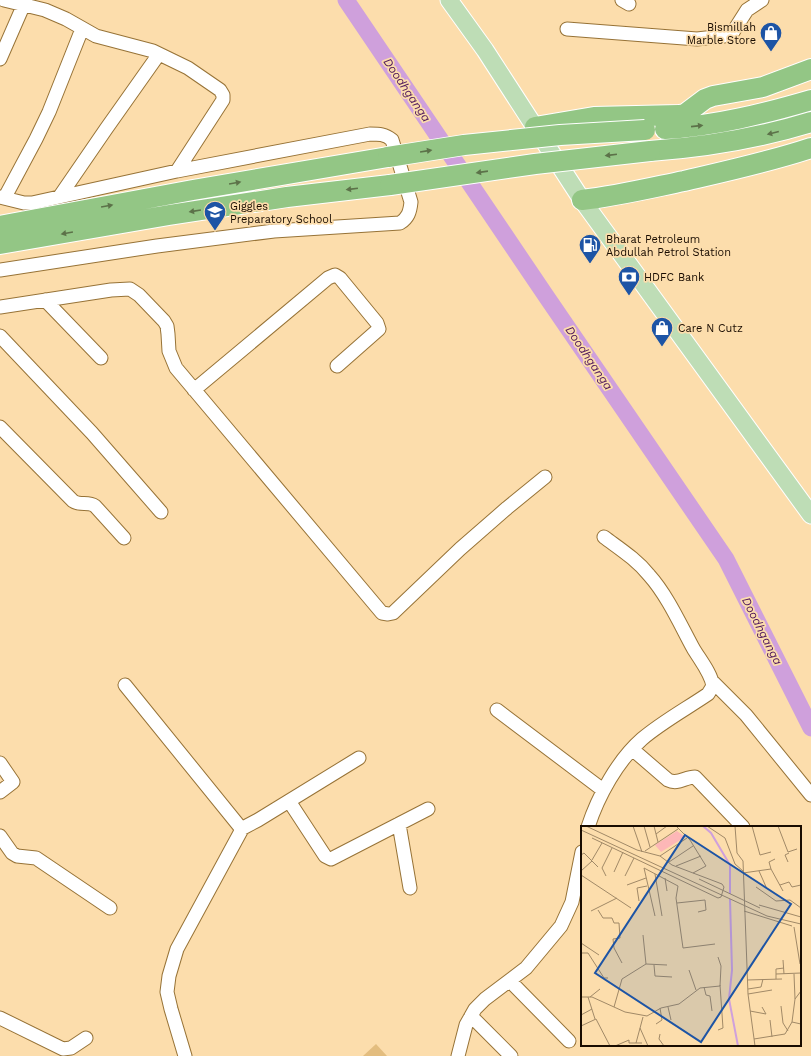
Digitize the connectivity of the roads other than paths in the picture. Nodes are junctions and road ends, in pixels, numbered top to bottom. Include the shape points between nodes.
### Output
1 (4, 0) edge
2 (449, 0) edge
3 (762, 0) edge
4 (24, 4) junction
5 (82, 29) junction
6 (567, 29) dead end
7 (159, 54) junction
8 (0, 59) edge
9 (811, 69) edge
10 (811, 100) edge
11 (811, 122) edge
12 (536, 127) junction
13 (811, 148) edge
14 (177, 171) junction
15 (60, 196) junction
16 (3, 197) edge
17 (582, 200) junction
18 (0, 226) edge
19 (0, 244) edge
20 (0, 270) edge
21 (45, 300) junction
22 (0, 307) edge
23 (0, 336) edge
24 (101, 358) dead end
25 (336, 366) dead end
26 (194, 390) junction
27 (0, 427) edge
28 (545, 477) dead end
29 (161, 512) dead end
30 (811, 515) edge
31 (124, 538) dead end
32 (604, 538) dead end
33 (712, 681) junction
34 (125, 685) dead end
35 (497, 710) dead end
36 (632, 749) junction
37 (359, 758) dead end
38 (0, 763) edge
39 (604, 790) junction
40 (0, 792) edge
41 (811, 795) edge
42 (289, 801) junction
43 (428, 809) dead end
44 (399, 824) junction
45 (588, 826) edge
46 (741, 826) edge
47 (241, 829) junction
48 (0, 836) edge
49 (581, 857) edge
50 (410, 888) dead end
51 (110, 908) dead end
52 (510, 981) junction
53 (471, 1016) junction
54 (0, 1018) edge
55 (86, 1038) dead end
56 (569, 1041) dead end
57 (185, 1056) edge
58 (458, 1056) edge
59 (511, 1056) edge

1 - 4 street
2 - 12 main road
3 - 6 street via 747,10 733,32 724,36 697,39
4 - 5 street via 56,14
4 - 8 street
5 - 7 street via 106,40 145,48
5 - 16 street via 36,139
7 - 14 street via 198,74 220,90 223,97
7 - 15 street
9 - 12 highway via 763,86 713,96 679,116 594,117
18 -> 10 highway, bridge via 193,190 464,145 713,124
11 -> 19 highway, bridge via 725,143 535,164 279,199
12 - 17 main road
13 - 17 highway via 711,175 611,197
14 - 15 street
14 - 20 street via 379,134 392,140 411,202 410,211 400,223 274,231
15 - 16 street via 32,203
17 - 30 main road
21 - 22 street
21 - 24 street
21 - 26 street via 130,289 164,321 167,326 171,359
23 - 29 street via 92,433
25 - 26 street via 379,329 335,275 328,278
26 - 28 street via 382,613 393,612 460,548
27 - 31 street via 73,501 96,506
32 - 33 street via 649,575
33 - 36 street via 713,686 708,694 655,729
33 - 41 street via 746,716
34 - 47 street via 238,822
35 - 39 street
36 - 39 street
36 - 46 street via 668,780 677,782 695,777
37 - 42 street
38 - 40 street via 13,782
39 - 45 street
42 - 44 street via 325,856 331,859
42 - 47 street
43 - 44 street
44 - 50 street
47 - 57 street via 177,949 169,976 167,992 170,1009
48 - 51 street via 12,853 36,858
49 - 52 street via 572,902 561,926 526,968
52 - 53 street via 485,999
52 - 56 street
53 - 58 street via 466,1024
53 - 59 street
54 - 55 street via 63,1049 71,1048

